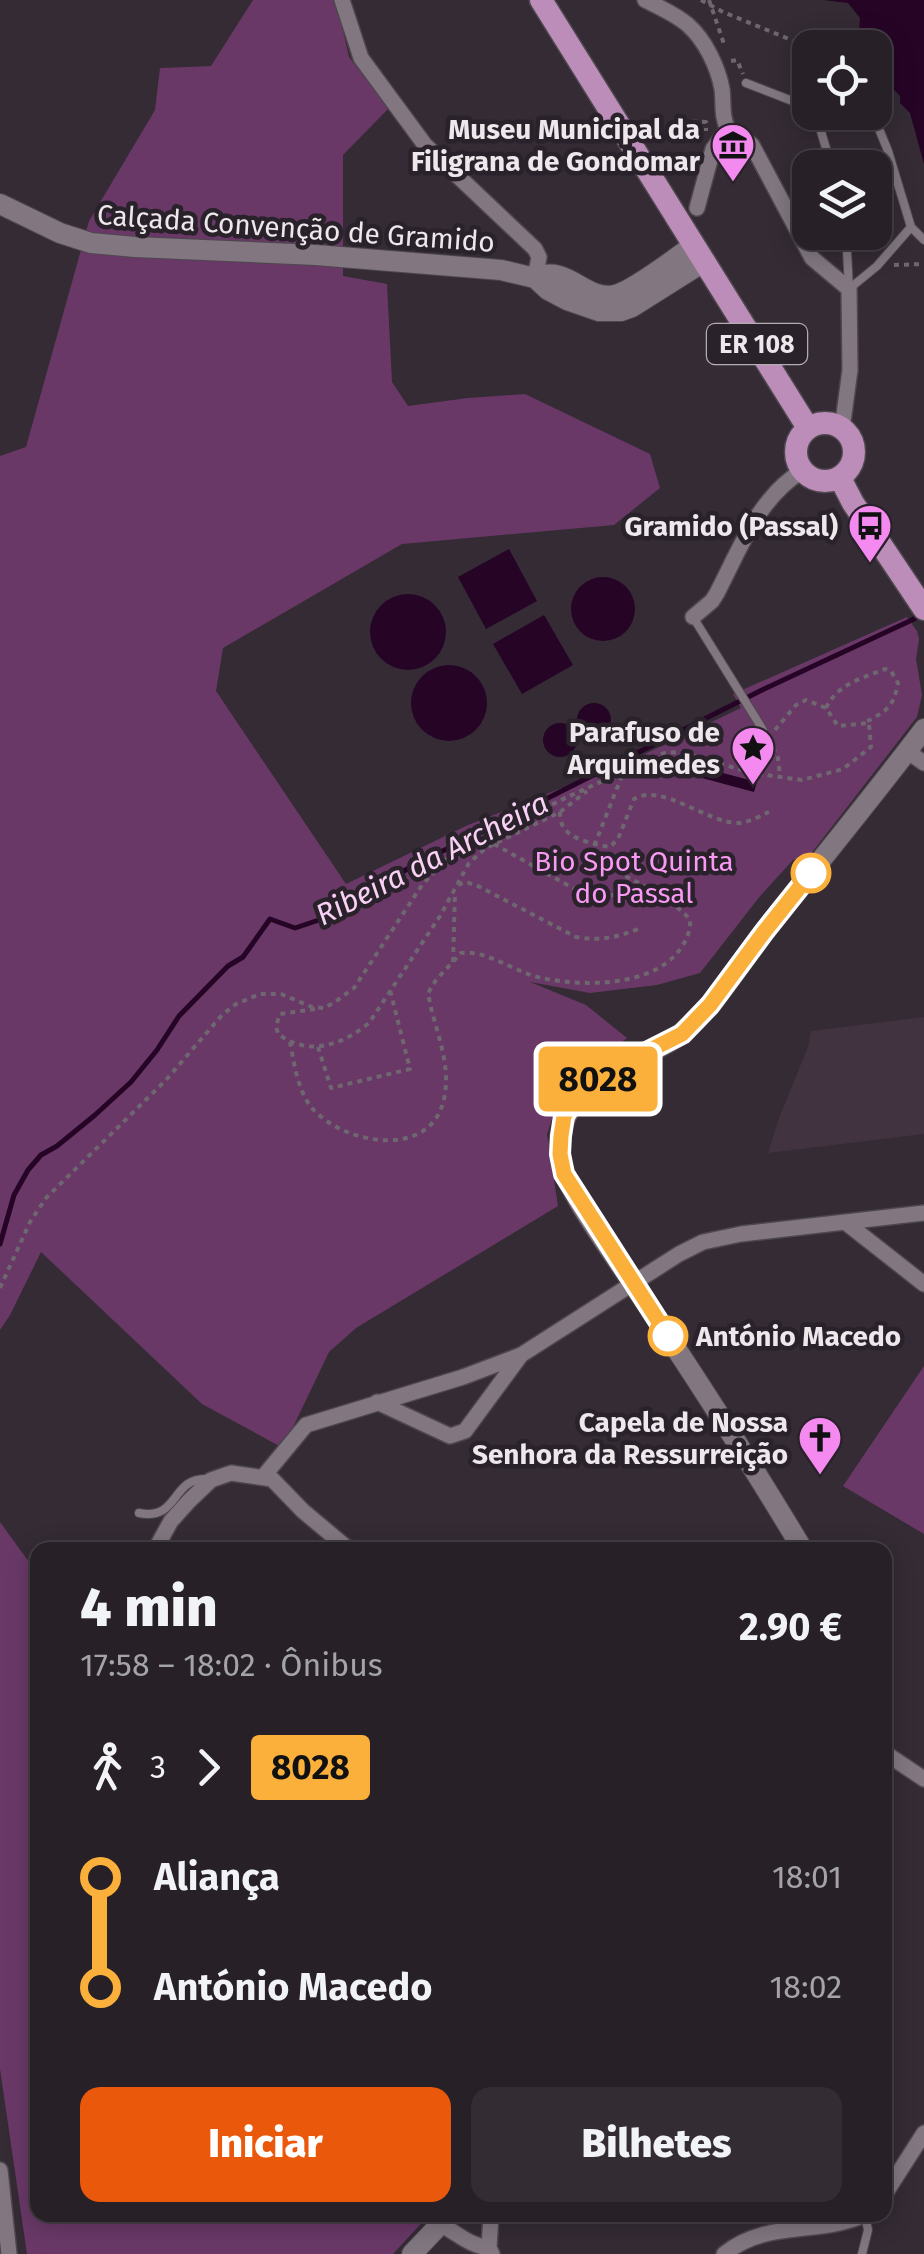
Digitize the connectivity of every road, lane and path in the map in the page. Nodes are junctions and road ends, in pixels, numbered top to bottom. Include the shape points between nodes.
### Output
1 (342, 0) edge
2 (541, 0) edge
3 (645, 0) edge
4 (702, 0) edge
5 (710, 3) edge
6 (792, 40) edge
7 (725, 45) dead end
8 (730, 62) dead end
9 (746, 83) joint
10 (682, 121) dead end
11 (728, 129) junction
12 (879, 130) edge
13 (705, 137) dead end
14 (827, 150) edge
15 (0, 204) edge
16 (697, 208) dead end
17 (912, 227) junction
18 (924, 240) edge
19 (847, 250) edge
20 (699, 253) junction
21 (535, 278) junction
22 (849, 288) junction
23 (808, 428) junction
24 (842, 429) junction
25 (802, 471) junction
26 (840, 478) junction
27 (921, 605) edge
28 (693, 617) joint
29 (826, 708) junction
30 (858, 726) junction
31 (924, 729) edge
32 (766, 733) junction
33 (916, 757) edge
34 (623, 773) junction
35 (780, 776) junction
36 (593, 786) junction
37 (560, 812) junction
38 (769, 812) dead end
39 (494, 844) junction
40 (595, 844) junction
41 (456, 887) junction
42 (615, 895) dead end
43 (638, 930) dead end
44 (452, 962) junction
45 (390, 990) junction
46 (324, 1008) junction
47 (290, 1042) junction
48 (318, 1047) junction
49 (406, 1070) junction
50 (408, 1077) dead end
51 (330, 1088) junction
52 (333, 1095) dead end
53 (924, 1213) edge
54 (846, 1222) junction
55 (924, 1284) edge
56 (634, 1285) junction
57 (0, 1288) edge
58 (522, 1355) junction
59 (377, 1402) junction
60 (263, 1478) junction
61 (211, 1480) junction
62 (139, 1513) dead end
63 (159, 1542) edge
64 (341, 1542) edge
65 (797, 1542) edge
66 (892, 1758) edge
67 (924, 1780) edge
68 (924, 2134) edge
69 (0, 2170) edge
70 (892, 2183) edge
71 (443, 2222) edge
72 (447, 2222) edge
73 (491, 2222) edge
74 (850, 2222) edge
75 (866, 2222) edge
76 (491, 2251) edge
77 (9, 2254) edge
78 (412, 2254) edge
79 (724, 2254) edge
80 (862, 2254) edge

1 - 21 street via 362,58 426,145 535,249
2 - 20 main road, ER 108
3 - 11 street via 688,24 707,49
4 - 5 path
5 - 6 path
5 - 7 path
8 - 9 path via 737,60
9 - 14 lane via 796,102 819,125
10 - 13 path via 706,122
11 - 16 street via 713,149
11 - 22 street via 752,145 812,258
12 - 17 lane
15 - 21 street, Calçada Convenção de Gramido via 91,243 316,255
17 - 18 lane
17 - 22 lane
19 - 22 lane
20 - 21 street, Calçada Convenção de Gramido via 612,296 556,274
20 - 23 main road, ER 108
22 - 24 street via 850,370
23 - 24 main road via 820,423
23 - 25 main road via 797,442
24 - 26 main road via 852,440 854,460
25 - 26 main road via 820,482
25 - 28 street via 764,505 712,601
26 - 27 main road
28 - 32 lane
29 - 30 path via 838,726
29 - 30 path via 844,686 891,670 898,683 891,706
29 - 32 path via 806,700
30 - 35 path via 869,723 871,746 843,769 802,780
31 - 33 street
32 - 35 path
33 - 56 street via 682,1034 605,1073 564,1116 564,1174
34 - 35 path via 673,751
34 - 36 path
34 - 40 path
36 - 37 path
36 - 46 path via 447,860 422,885 354,988
37 - 39 path
37 - 40 path via 566,830
38 - 40 path via 738,823 639,796 614,844
39 - 41 path via 470,863
39 - 42 path via 580,892
40 - 44 path via 589,859 690,919 672,960 618,981 572,982 540,978 468,952
41 - 43 path via 478,886 576,937 615,938
41 - 44 path
41 - 45 path
44 - 47 path via 428,993 447,1070 439,1117 429,1129 382,1141 334,1124 306,1100
45 - 48 path via 353,1036
45 - 49 path
46 - 47 path via 280,1014 278,1034
46 - 57 path via 270,993 222,1014 166,1080 46,1198
47 - 48 path
48 - 51 path
49 - 50 path
49 - 51 path
51 - 52 path
53 - 54 street
54 - 55 street
54 - 56 street via 702,1242
56 - 58 street
56 - 65 street
58 - 59 street
58 - 59 street via 465,1431 450,1436
59 - 60 street via 306,1425
60 - 61 street via 231,1473
60 - 64 street
61 - 62 lane via 195,1479 164,1511
61 - 63 street
66 - 67 street
68 - 70 street
69 - 77 street
71 - 78 street
72 - 76 street
73 - 76 street
74 - 79 street via 777,2230
75 - 80 lane

